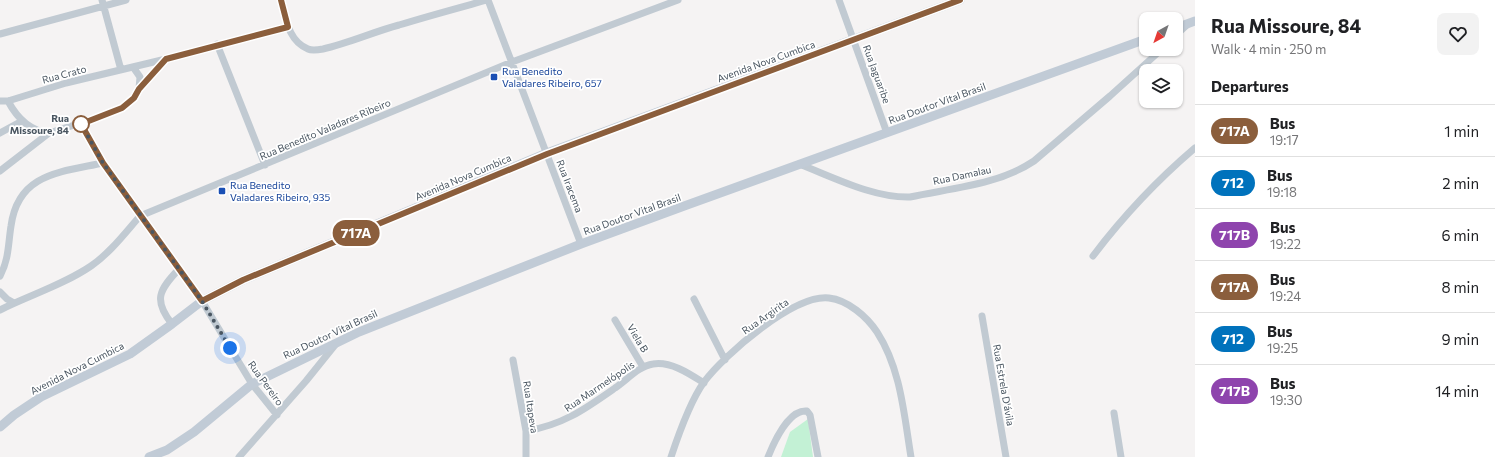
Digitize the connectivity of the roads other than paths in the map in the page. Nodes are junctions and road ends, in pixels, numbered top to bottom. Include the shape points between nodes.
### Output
1 (126, 0) edge
2 (281, 0) edge
3 (487, 0) edge
4 (678, 0) edge
5 (839, 0) edge
6 (960, 0) edge
7 (103, 3) edge
8 (1192, 22) edge
9 (288, 27) junction
10 (1183, 30) edge
11 (0, 34) edge
12 (854, 40) junction
13 (1139, 42) edge
14 (217, 44) junction
15 (1154, 56) edge
16 (166, 59) junction
17 (512, 62) junction
18 (133, 67) junction
19 (121, 70) junction
20 (139, 89) junction
21 (0, 101) edge
22 (8, 101) junction
23 (22, 121) junction
24 (81, 124) junction
25 (887, 132) junction
26 (0, 133) edge
27 (49, 133) junction
28 (1195, 148) edge
29 (547, 154) junction
30 (103, 163) junction
31 (799, 164) junction
32 (266, 165) junction
33 (0, 171) edge
34 (140, 216) junction
35 (581, 244) junction
36 (1093, 256) dead end
37 (179, 269) junction
38 (0, 276) edge
39 (0, 292) edge
40 (694, 299) dead end
41 (202, 301) junction
42 (14, 303) junction
43 (0, 310) edge
44 (982, 316) dead end
45 (615, 320) dead end
46 (172, 324) junction
47 (338, 341) junction
48 (513, 360) dead end
49 (725, 360) junction
50 (643, 367) junction
51 (704, 383) junction
52 (252, 384) junction
53 (1114, 413) dead end
54 (277, 415) junction
55 (0, 427) edge
56 (526, 431) junction
57 (149, 457) edge
58 (239, 457) edge
59 (526, 457) edge
60 (671, 457) edge
61 (768, 457) edge
62 (818, 457) edge
63 (910, 457) edge
64 (1006, 457) edge
65 (1121, 457) edge

1 - 7 street
2 - 9 street
3 - 9 street via 321,50 303,47
3 - 17 street, Rua Iracema
4 - 17 street, Rua Benedito Valadares Ribeiro
5 - 12 street, Rua Jaguaribe
6 - 12 street, Avenida Nova Cumbica
7 - 11 street
7 - 19 street
8 - 10 street
9 - 14 street, Rua Crato
12 - 25 street, Rua Jaguaribe
12 - 29 street, Avenida Nova Cumbica
13 - 25 street, Rua Doutor Vital Brasil
14 - 16 street, Rua Crato
14 - 32 street
15 - 31 street, Rua Damalau via 1034,161 1010,174 981,183 900,197 864,189
16 - 18 street, Rua Crato
16 - 20 street
17 - 29 street, Rua Iracema
17 - 32 street, Rua Benedito Valadares Ribeiro
18 - 19 street, Rua Crato
18 - 20 street via 140,77
19 - 22 street, Rua Crato
20 - 24 street via 134,98 122,108
21 - 22 street, Rua Crato
22 - 23 street
23 - 26 street
23 - 27 street via 35,130
24 - 27 street
24 - 30 street, Rua Pereiro
25 - 31 street, Rua Doutor Vital Brasil
27 - 33 street
28 - 36 street via 1142,196
29 - 35 street, Rua Iracema
29 - 41 street, Avenida Nova Cumbica via 250,278
30 - 34 street, Rua Pereiro
30 - 38 street via 49,176 39,180 25,192 13,217 8,257
31 - 35 street, Rua Doutor Vital Brasil
32 - 34 street, Rua Benedito Valadares Ribeiro
34 - 37 street, Rua Pereiro
34 - 42 street, Rua Benedito Valadares Ribeiro via 92,265 50,288
35 - 47 street, Rua Doutor Vital Brasil
37 - 41 street, Rua Pereiro
37 - 46 street via 165,286 160,298 163,312
39 - 42 street
40 - 49 street
41 - 46 street, Avenida Nova Cumbica
41 - 52 street, Rua Pereiro
42 - 43 street, Rua Benedito Valadares Ribeiro
44 - 64 street, Rua Estrela D'ávila
45 - 50 street, Viela B
46 - 55 street, Avenida Nova Cumbica via 124,358 41,397
47 - 52 street, Rua Doutor Vital Brasil
47 - 54 street
48 - 56 street, Rua Itapeva
49 - 51 street, Rua Argirita
49 - 63 street, Rua Argirita via 749,338 804,302 830,298 851,306 876,331 892,360 900,388
50 - 51 street, Rua Marmelópolis via 663,364
50 - 56 street, Rua Marmelópolis via 566,420 543,429
51 - 60 street, Rua Argirita
52 - 54 street, Rua Pereiro
52 - 57 street, Rua Doutor Vital Brasil via 194,432 167,450
53 - 65 street
54 - 58 street
56 - 59 street, Rua Itapeva
61 - 62 street via 786,424 798,412 804,410 810,415

